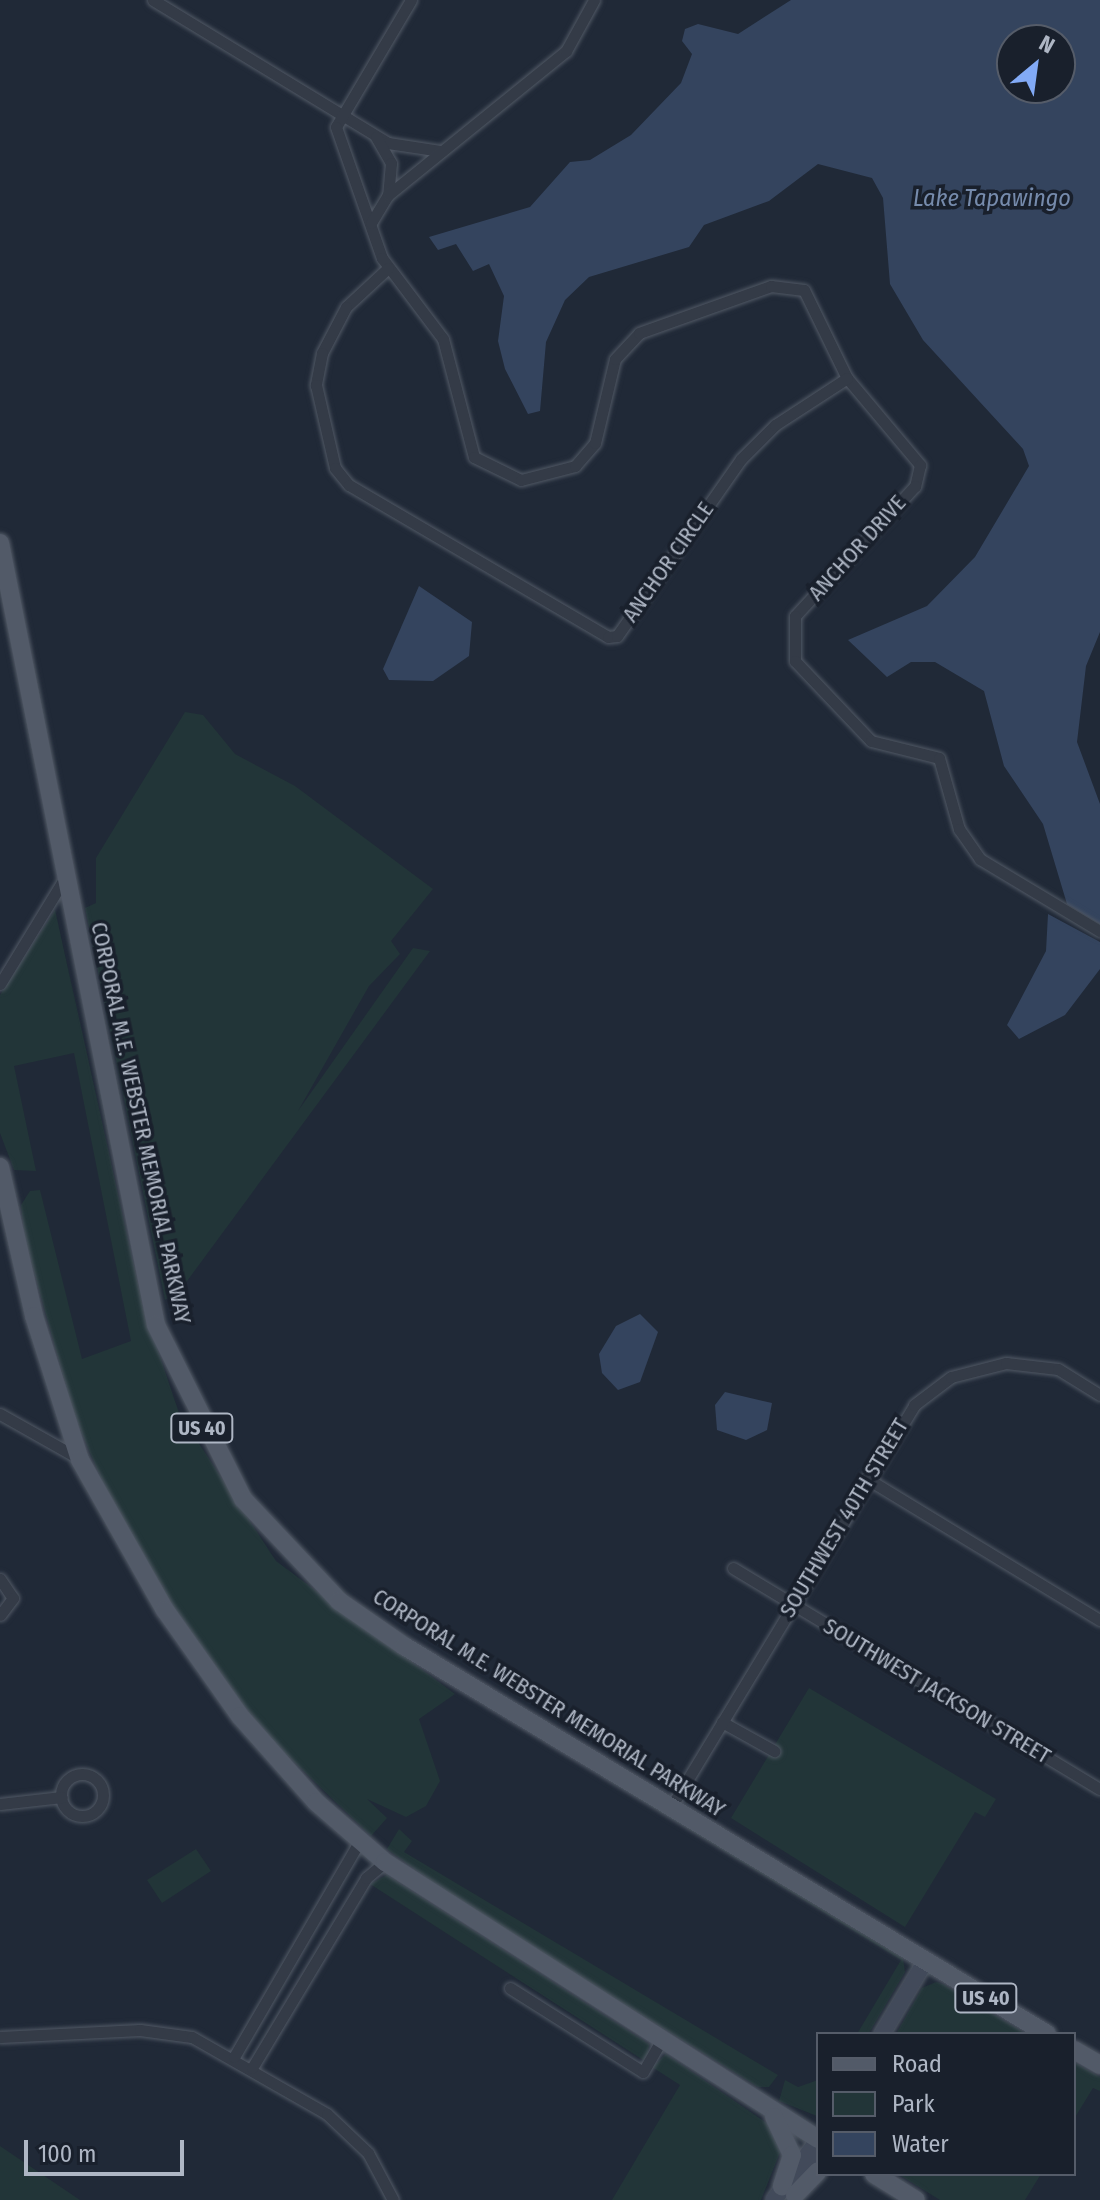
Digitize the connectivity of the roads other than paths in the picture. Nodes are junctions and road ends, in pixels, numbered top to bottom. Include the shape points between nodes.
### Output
1 (153, 0) edge
2 (411, 0) edge
3 (594, 0) edge
4 (339, 114) junction
5 (376, 136) junction
6 (441, 151) junction
7 (388, 195) junction
8 (371, 223) junction
9 (388, 268) junction
10 (847, 378) junction
11 (0, 543) edge
12 (66, 876) junction
13 (1100, 931) edge
14 (0, 984) edge
15 (0, 1167) edge
16 (1100, 1395) edge
17 (0, 1414) edge
18 (80, 1460) junction
19 (866, 1478) junction
20 (733, 1568) dead end
21 (0, 1579) edge
22 (792, 1604) junction
23 (0, 1615) edge
24 (1100, 1620) edge
25 (722, 1722) junction
26 (774, 1751) dead end
27 (1100, 1789) edge
28 (62, 1797) dead end
29 (0, 1804) edge
30 (671, 1807) junction
31 (359, 1842) junction
32 (385, 1862) junction
33 (293, 1956) junction
34 (925, 1962) junction
35 (312, 1967) junction
36 (510, 1988) dead end
37 (883, 2032) edge
38 (1044, 2032) edge
39 (0, 2037) edge
40 (661, 2041) junction
41 (1076, 2051) edge
42 (234, 2057) junction
43 (1100, 2065) edge
44 (252, 2068) junction
45 (764, 2106) junction
46 (816, 2139) edge
47 (816, 2143) edge
48 (816, 2156) edge
49 (816, 2172) edge
50 (877, 2176) edge
51 (786, 2195) edge
52 (393, 2200) edge
53 (916, 2200) edge

1 - 4 street
2 - 4 street
3 - 6 street via 584,30 566,51
4 - 5 street
4 - 8 street, ANCHOR DRIVE via 336,127
5 - 6 street via 404,149
5 - 7 street via 391,163
6 - 7 street
7 - 8 street
8 - 9 street, ANCHOR DRIVE
9 - 10 street, ANCHOR DRIVE via 443,339 474,457 504,477 554,474 587,456 610,371 639,333 771,286 804,290
9 - 10 street, ANCHOR CIRCLE via 346,307 322,353 316,385 328,456 349,485 617,636 732,470 775,425
10 - 13 street, ANCHOR DRIVE via 909,450 919,476 795,616 795,661 871,741 939,758 959,829 980,859
11 - 12 main road, CORPORAL M.E. WEBSTER MEMORIAL PARKWAY / US 40
12 - 14 street
12 - 30 main road, CORPORAL M.E. WEBSTER MEMORIAL PARKWAY / US 40 via 156,1325 243,1499 339,1601
15 - 18 main road via 34,1316
16 - 19 street, SOUTHWEST 40TH STREET via 1058,1369 1006,1363 975,1367 931,1390
17 - 18 street
18 - 31 main road via 203,1667 316,1802
19 - 22 street, SOUTHWEST 40TH STREET
19 - 24 street
20 - 22 street, SOUTHWEST JACKSON STREET
21 - 23 street via 13,1598
22 - 25 street, SOUTHWEST 40TH STREET
22 - 27 street, SOUTHWEST JACKSON STREET
25 - 26 street
25 - 30 street, SOUTHWEST 40TH STREET
28 - 29 street
30 - 34 main road, CORPORAL M.E. WEBSTER MEMORIAL PARKWAY / US 40
31 - 32 main road
31 - 33 street
32 - 35 street via 366,1878
32 - 40 main road
33 - 35 street
33 - 42 street
34 - 37 main road
34 - 38 main road, CORPORAL M.E. WEBSTER MEMORIAL PARKWAY / US 40
35 - 44 street
36 - 40 street via 643,2072
39 - 42 street via 165,2031
40 - 45 main road
41 - 43 main road
42 - 44 street
44 - 52 street via 346,2130
45 - 46 main road
45 - 51 main road via 789,2142
47 - 51 main road
48 - 51 main road
49 - 51 main road
50 - 53 main road

